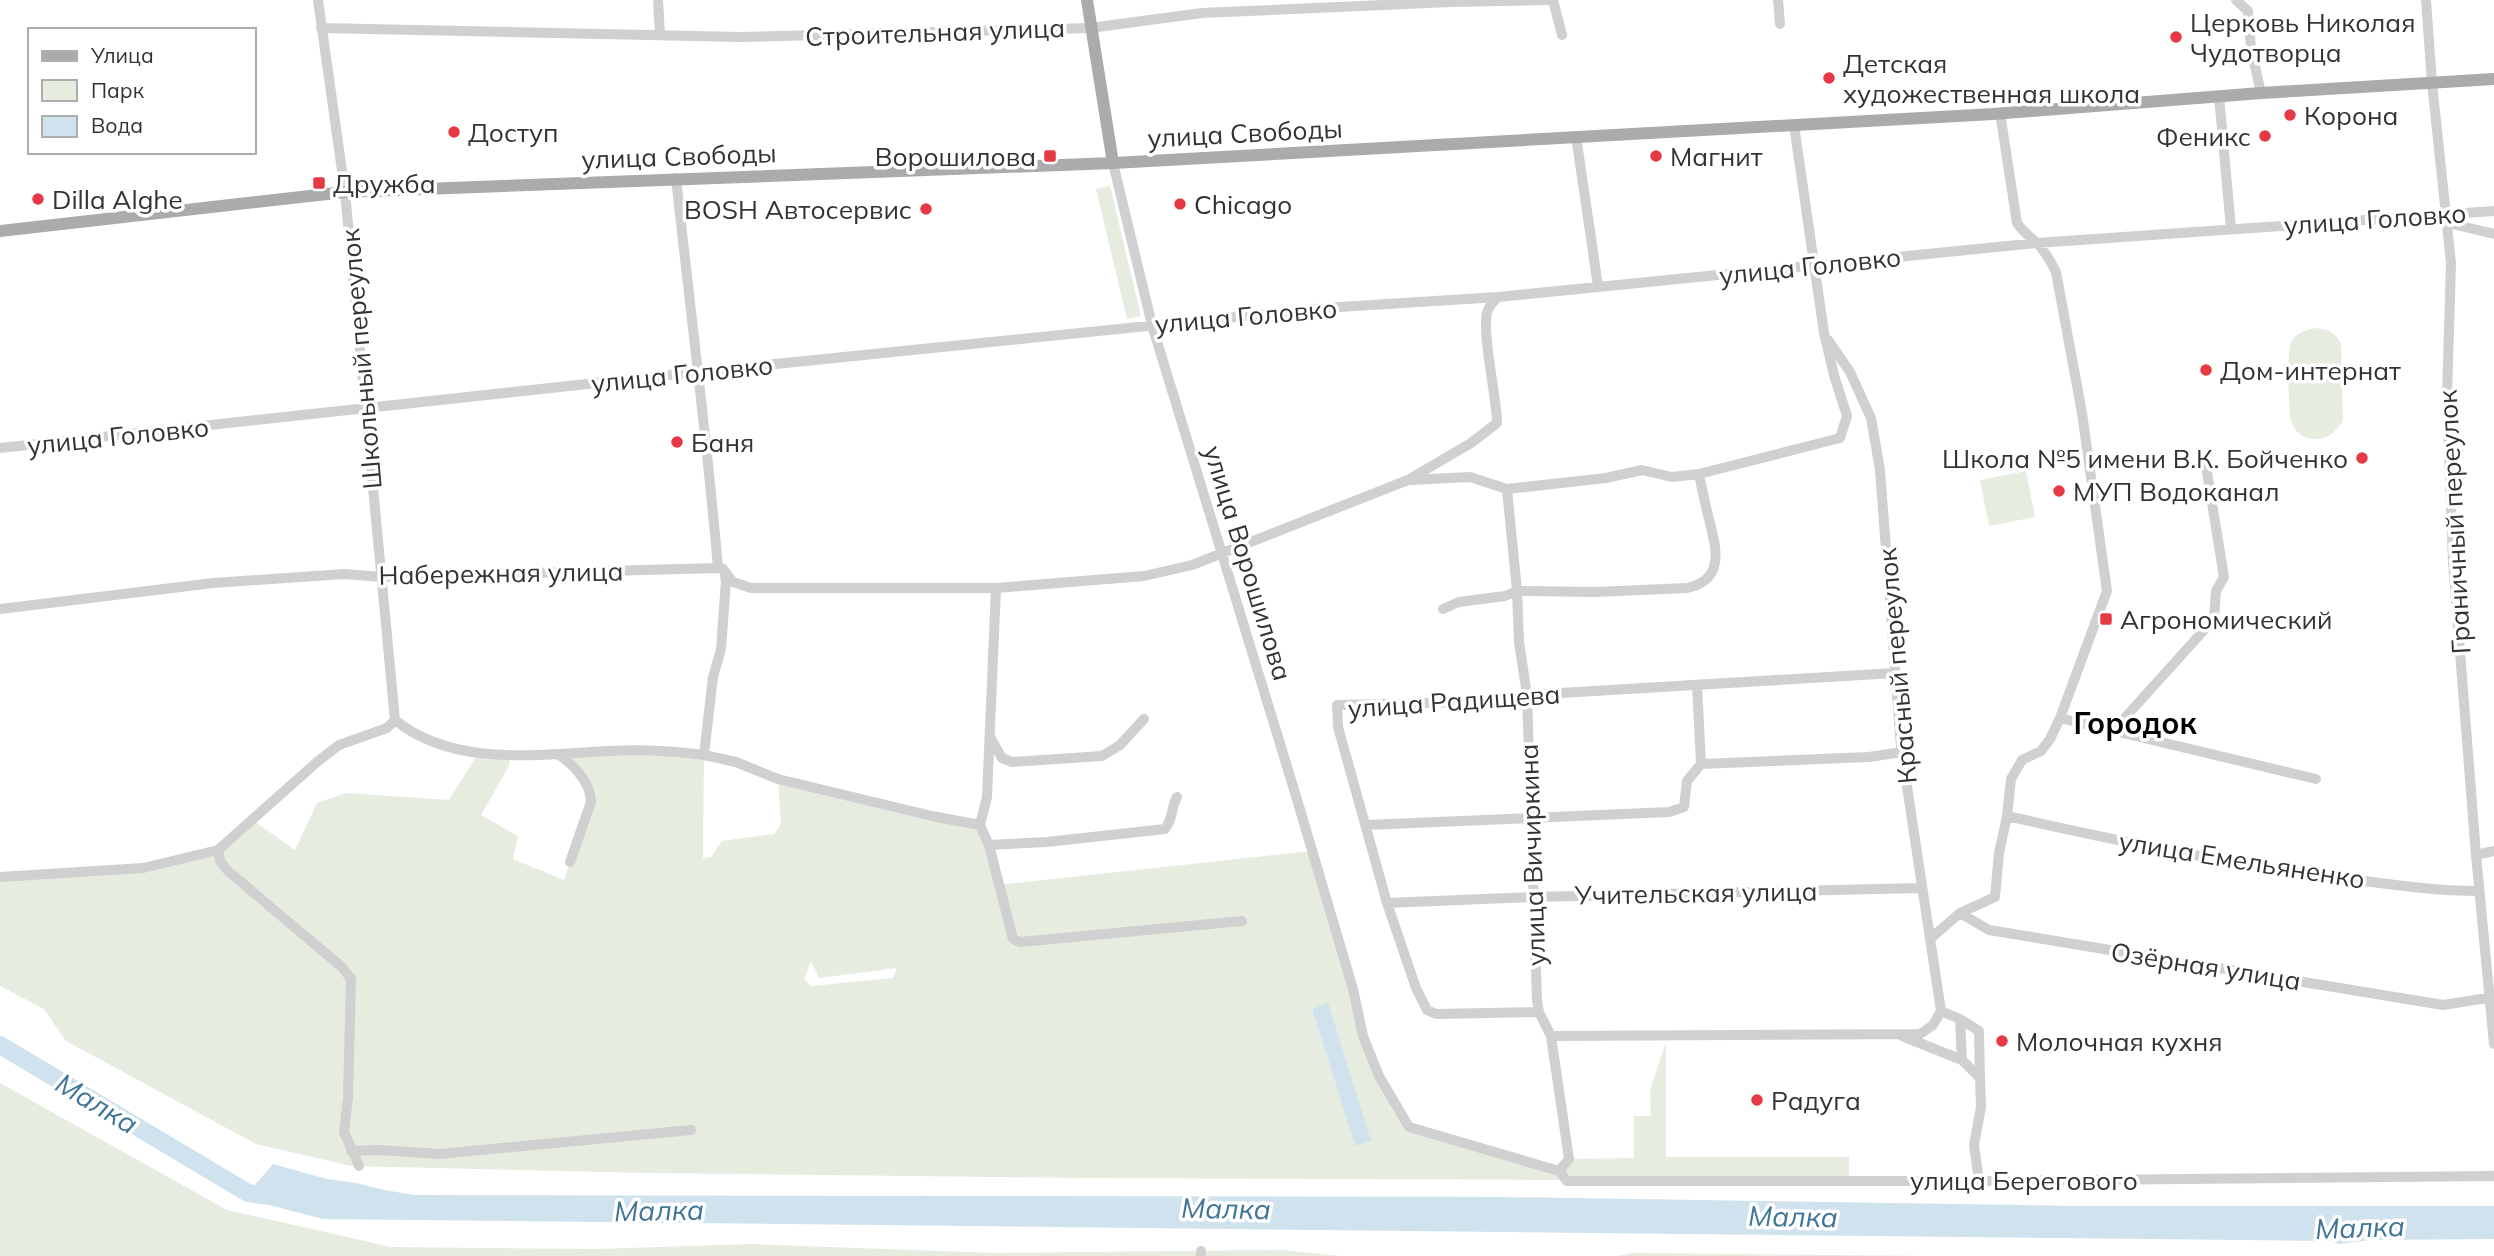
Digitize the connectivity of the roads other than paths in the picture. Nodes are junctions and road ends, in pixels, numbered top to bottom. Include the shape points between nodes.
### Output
1 (318, 0) edge
2 (658, 0) edge
3 (1087, 0) edge
4 (1551, 0) edge
5 (1779, 0) edge
6 (2236, 0) edge
7 (2426, 0) edge
8 (2250, 6) edge
9 (1780, 24) dead end
10 (321, 28) junction
11 (1090, 28) junction
12 (660, 34) junction
13 (1562, 35) dead end
14 (2494, 79) edge
15 (2432, 83) junction
16 (2261, 93) junction
17 (2219, 96) junction
18 (2000, 113) junction
19 (1794, 125) junction
20 (1576, 136) junction
21 (1112, 163) junction
22 (676, 178) junction
23 (345, 192) junction
24 (2494, 211) edge
25 (2448, 218) junction
26 (2231, 229) junction
27 (0, 231) edge
28 (2494, 234) edge
29 (2037, 243) junction
30 (1813, 266) junction
31 (1598, 286) junction
32 (1498, 297) junction
33 (1152, 325) junction
34 (1824, 333) junction
35 (697, 372) junction
36 (365, 410) junction
37 (0, 448) edge
38 (2205, 460) dead end
39 (1699, 474) junction
40 (1408, 480) junction
41 (1507, 489) junction
42 (1222, 554) junction
43 (721, 568) junction
44 (382, 577) junction
45 (996, 588) junction
46 (1517, 591) junction
47 (0, 608) edge
48 (1443, 609) dead end
49 (1895, 673) junction
50 (1697, 685) junction
51 (1527, 695) junction
52 (2060, 718) junction
53 (1144, 719) dead end
54 (395, 720) junction
55 (2113, 731) junction
56 (989, 737) junction
57 (1902, 752) junction
58 (559, 755) junction
59 (704, 755) junction
60 (1701, 764) junction
61 (2316, 779) dead end
62 (1177, 797) dead end
63 (1530, 816) junction
64 (2007, 816) junction
65 (980, 825) junction
66 (1366, 825) junction
67 (989, 845) junction
68 (218, 850) junction
69 (2494, 851) edge
70 (2476, 855) junction
71 (570, 862) dead end
72 (0, 877) edge
73 (1921, 888) junction
74 (2479, 891) junction
75 (1533, 897) junction
76 (1387, 904) junction
77 (1960, 913) junction
78 (1242, 921) dead end
79 (1931, 939) junction
80 (2492, 998) edge
81 (1941, 1011) junction
82 (1539, 1012) junction
83 (1960, 1019) junction
84 (1895, 1034) junction
85 (1551, 1036) junction
86 (2494, 1044) edge
87 (1962, 1060) junction
88 (1980, 1077) junction
89 (691, 1130) dead end
90 (351, 1151) junction
91 (359, 1166) dead end
92 (1559, 1171) junction
93 (2494, 1177) edge
94 (1979, 1181) junction

1 - 10 street, Школьный переулок
2 - 12 street
3 - 11 main road, улица Ворошилова
4 - 11 street, Строительная улица via 1202,13
4 - 13 street
5 - 9 street
6 - 8 street
7 - 15 street, Граничный переулок
8 - 16 street via 2251,48
10 - 12 street, Строительная улица
10 - 23 street, Школьный переулок
11 - 12 street, Строительная улица via 741,37
11 - 21 main road, улица Ворошилова
14 - 15 main road, улица Свободы
15 - 16 main road, улица Свободы
15 - 25 street, Граничный переулок
16 - 17 main road, улица Свободы
17 - 18 main road, улица Свободы
17 - 26 street
18 - 19 main road, улица Свободы
18 - 29 street via 2017,223 2024,235
19 - 20 main road, улица Свободы
19 - 30 street, Красный переулок
20 - 21 main road, улица Свободы
20 - 31 street
21 - 22 main road, улица Свободы
21 - 33 street, улица Ворошилова
22 - 23 main road, улица Свободы
22 - 35 street
23 - 27 main road, улица Свободы
23 - 36 street, Школьный переулок
24 - 25 street, улица Головко
25 - 26 street, улица Головко
25 - 28 street
25 - 70 street, Граничный переулок via 2447,396 2453,563
26 - 29 street, улица Головко
29 - 30 street, улица Головко
29 - 52 street via 2056,272 2063,304 2107,591
30 - 31 street, улица Головко
30 - 34 street, Красный переулок
31 - 32 street, улица Головко
32 - 33 street, улица Головко
32 - 40 street via 1487,310 1486,331 1497,423
33 - 35 street, улица Головко
33 - 42 street, улица Ворошилова
34 - 39 street, Красный переулок via 1847,416 1840,438
34 - 49 street, Красный переулок via 1850,372 1871,418 1880,470
35 - 36 street, улица Головко
35 - 43 street
36 - 37 street, улица Головко
36 - 44 street, Школьный переулок
38 - 55 street via 2224,577 2216,591 2214,619
39 - 41 street via 1672,477 1642,470
39 - 46 street via 1717,550 1706,579 1687,588
40 - 41 street via 1470,477
40 - 42 street
41 - 46 street, улица Вичиркина
42 - 45 street via 1144,576
42 - 92 street, улица Ворошилова via 1363,1036 1379,1076 1409,1127
43 - 44 street, Набережная улица
43 - 45 street via 733,583 751,588
43 - 59 street via 726,581 721,649
44 - 47 street, Набережная улица via 344,574 213,583
44 - 54 street, Школьный переулок
45 - 56 street
46 - 48 street
46 - 51 street, улица Вичиркина
49 - 50 street, улица Радищева
49 - 57 street, Красный переулок
50 - 51 street, улица Радищева
50 - 60 street
51 - 63 street, улица Вичиркина
51 - 66 street, улица Радищева via 1511,701 1337,705 1338,727
52 - 55 street
52 - 64 street via 2041,751 2022,760 2011,779
53 - 56 street via 1120,745 1102,756 1012,762 1002,758
54 - 58 street via 438,745 510,756
54 - 68 street via 387,728 340,745
55 - 61 street
56 - 65 street via 987,797
57 - 60 street
57 - 73 street, Красный переулок
58 - 59 street via 670,751
58 - 71 street via 572,763 591,792
59 - 65 street via 778,779
60 - 63 street via 1687,781 1686,802 1679,810
62 - 67 street via 1165,829
63 - 66 street
63 - 75 street, улица Вичиркина
64 - 74 street, улица Емельяненко via 2257,868 2442,891
64 - 77 street via 1995,897
65 - 67 street
66 - 76 street, улица Радищева
67 - 78 street via 1013,939 1020,942
68 - 72 street via 143,868
68 - 90 street via 228,871 351,979 344,1132
69 - 70 street
70 - 74 street, Граничный переулок
73 - 75 street, Учительская улица
73 - 79 street, Красный переулок
74 - 80 street, Граничный переулок
75 - 76 street, Учительская улица
75 - 82 street, улица Вичиркина
76 - 82 street, улица Радищева via 1427,1010 1436,1014
77 - 79 street
77 - 80 street, Озёрная улица via 1989,930 2443,1005
79 - 81 street, Красный переулок
80 - 86 street, Граничный переулок
81 - 83 street
81 - 84 street via 1933,1025 1920,1034
82 - 85 street, улица Вичиркина
83 - 87 street
83 - 88 street via 1979,1031
84 - 85 street
84 - 87 street
85 - 92 street, улица Вичиркина via 1569,1159
87 - 88 street
88 - 94 street via 1981,1107 1974,1145
89 - 90 street via 439,1154
90 - 91 street
92 - 94 street, улица Берегового via 1567,1181
93 - 94 street, улица Берегового

